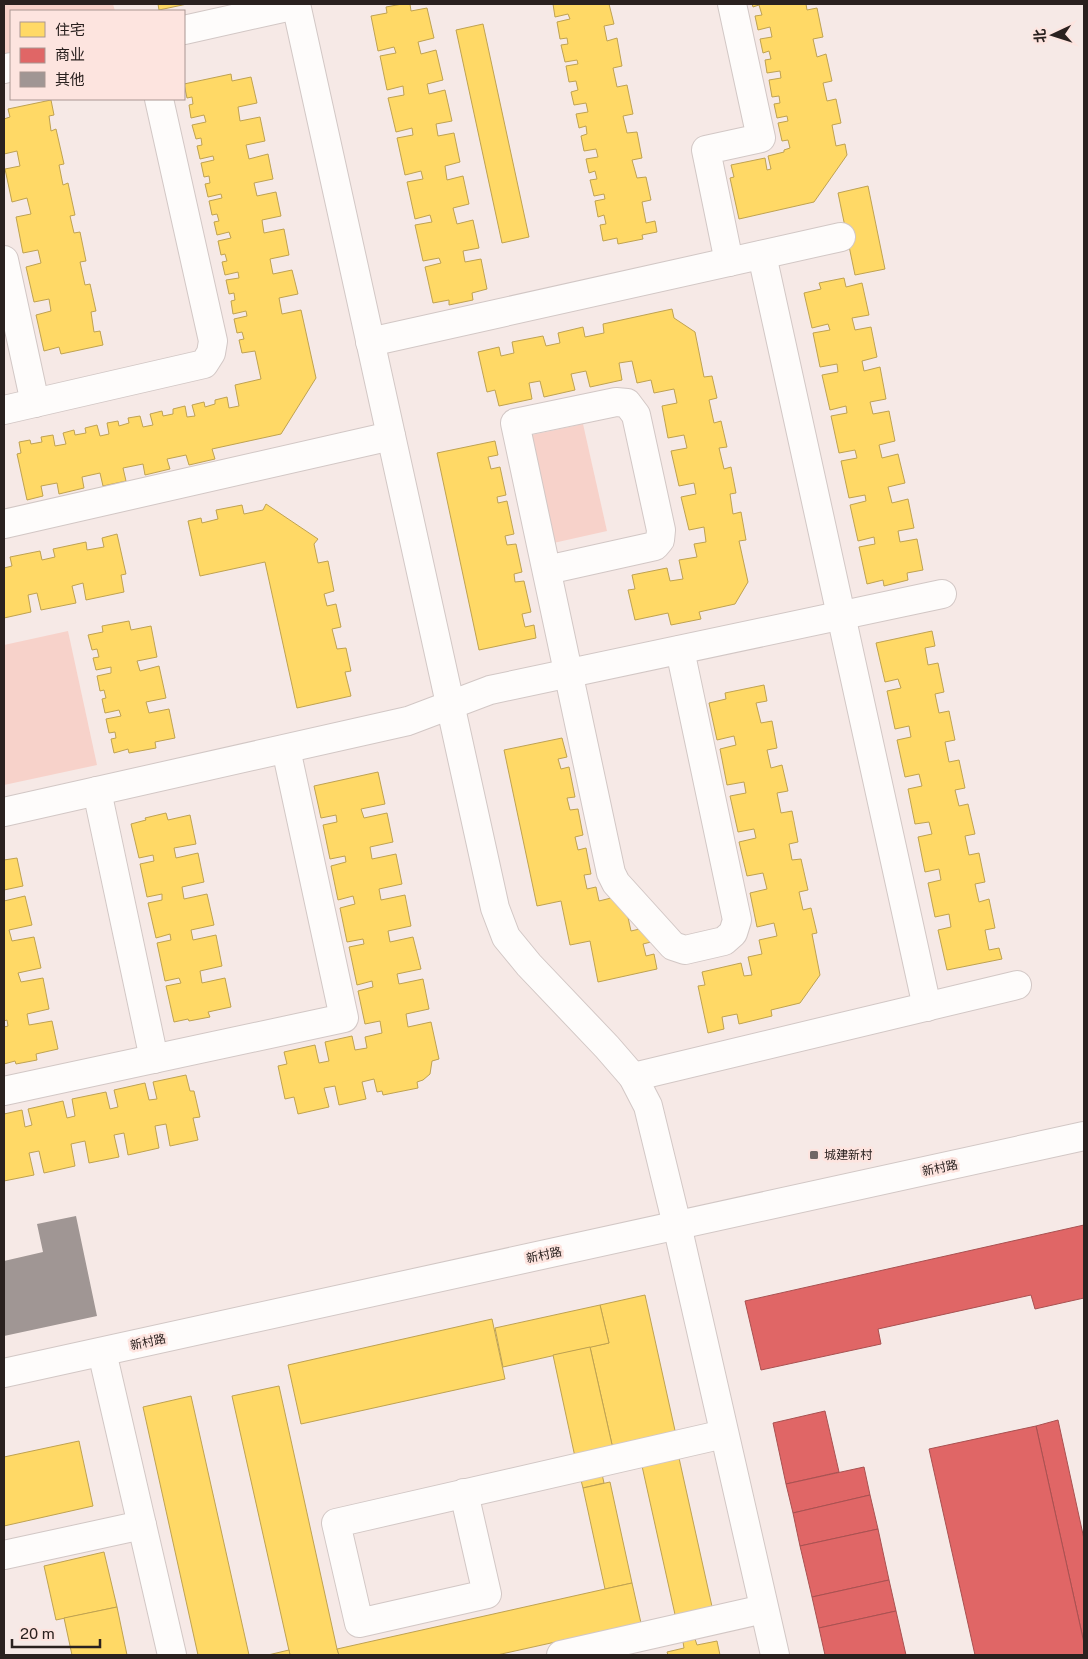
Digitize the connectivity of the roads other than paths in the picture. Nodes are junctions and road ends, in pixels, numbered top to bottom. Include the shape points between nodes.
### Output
1 (296, 4) edge
2 (732, 4) edge
3 (185, 30) edge
4 (159, 100) edge
5 (841, 237) dead end
6 (762, 255) junction
7 (4, 260) edge
8 (730, 262) junction
9 (370, 342) junction
10 (35, 403) junction
11 (4, 410) edge
12 (391, 436) junction
13 (4, 524) edge
14 (547, 570) junction
15 (942, 594) dead end
16 (841, 615) junction
17 (680, 650) junction
18 (568, 673) junction
19 (450, 705) junction
20 (286, 749) junction
21 (97, 791) junction
22 (4, 812) edge
23 (1017, 986) dead end
24 (927, 1007) junction
25 (154, 1058) junction
26 (634, 1077) junction
27 (4, 1091) edge
28 (1084, 1136) edge
29 (677, 1225) junction
30 (102, 1352) junction
31 (4, 1373) edge
32 (724, 1434) junction
33 (464, 1493) junction
34 (142, 1525) junction
35 (4, 1555) edge
36 (764, 1609) junction
37 (576, 1654) edge
38 (172, 1655) edge
39 (774, 1655) edge

1 - 3 street
1 - 9 street
2 - 8 street via 761,138 706,150
4 - 10 street via 213,341 211,353 204,364
5 - 6 street
6 - 8 street
6 - 16 street
7 - 10 street
8 - 9 street
9 - 12 street
10 - 11 street
12 - 13 street
12 - 19 street
14 - 14 street via 515,423 616,402 627,403 636,414 661,530 660,540 655,546
14 - 18 street
15 - 16 street
16 - 17 street
16 - 24 street
17 - 18 street
17 - 18 street via 737,920 733,933 724,941 685,950 673,946 616,883 611,873
18 - 19 street via 490,690
19 - 20 street via 408,721
19 - 26 street via 495,908 506,937
20 - 21 street
20 - 25 street via 344,1018
21 - 22 street
21 - 25 street
23 - 24 street
24 - 26 street
25 - 27 street
26 - 29 street via 648,1106
28 - 29 street, 新村路
29 - 30 street, 新村路
29 - 32 street
30 - 31 street, 新村路
30 - 34 street
32 - 33 street
32 - 36 street
33 - 33 street via 336,1523 359,1623 487,1594
34 - 35 street
34 - 38 street
36 - 37 street
36 - 39 street

